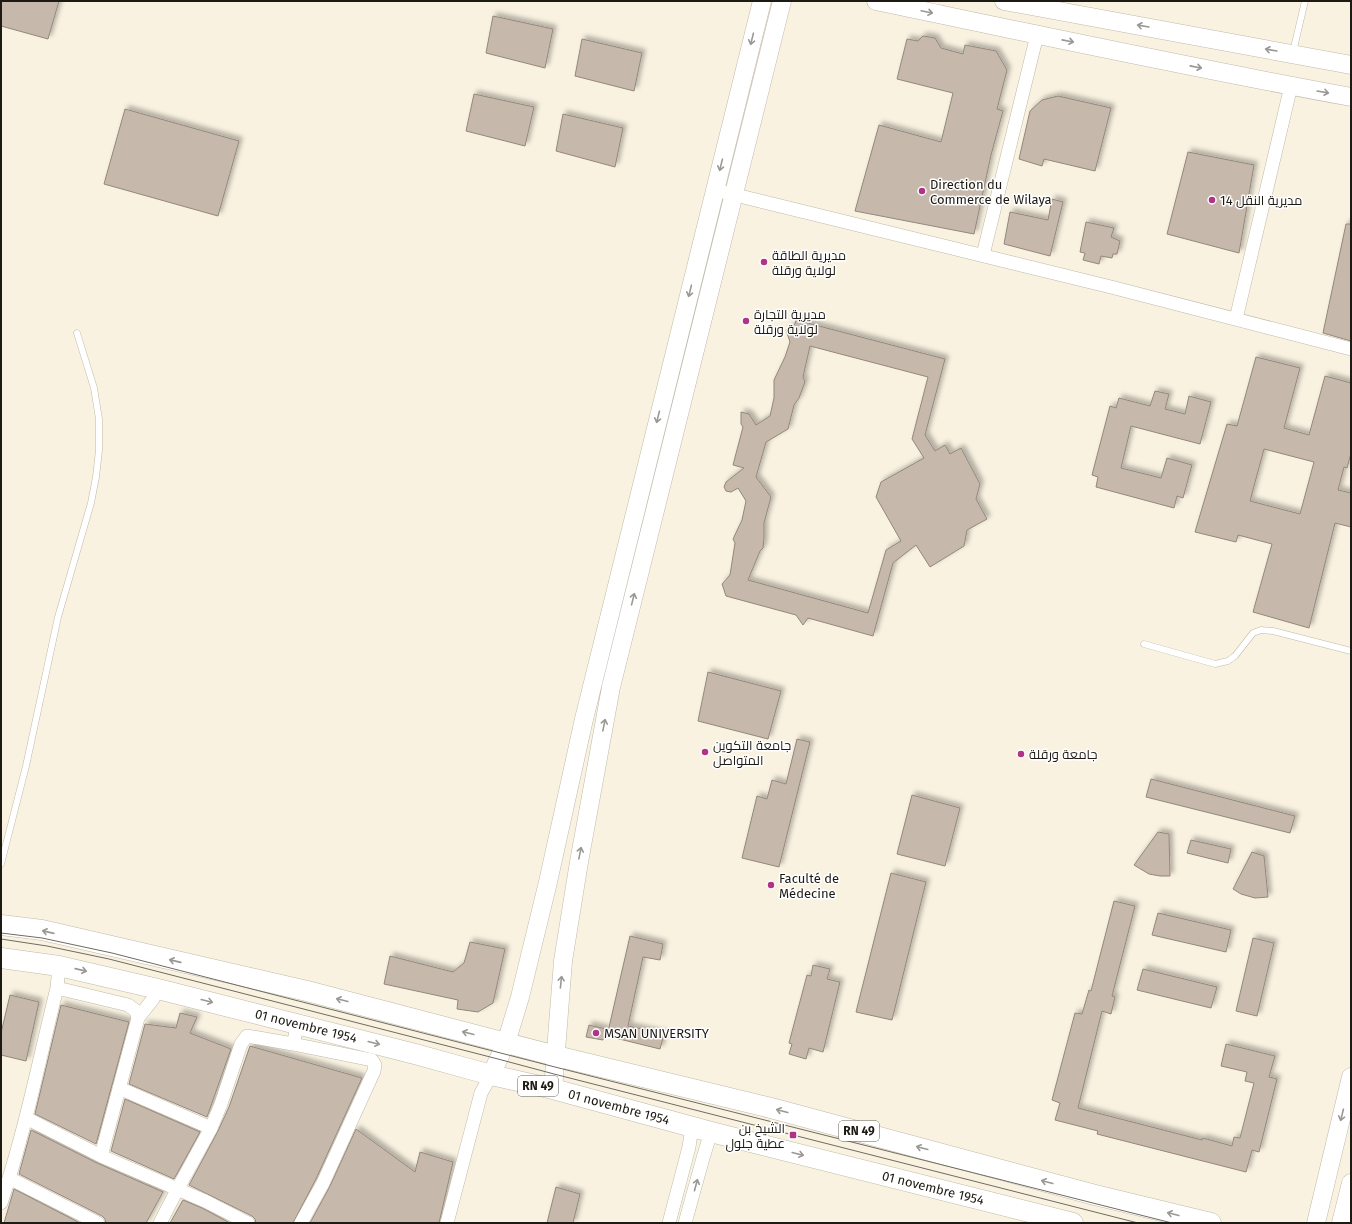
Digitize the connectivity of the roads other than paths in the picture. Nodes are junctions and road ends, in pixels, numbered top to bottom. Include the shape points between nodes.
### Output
1 (762, 1) edge
2 (876, 1) edge
3 (1004, 1) edge
4 (1305, 1) edge
5 (782, 3) edge
6 (1037, 35) junction
7 (1292, 54) junction
8 (1351, 65) edge
9 (1291, 86) junction
10 (1351, 97) edge
11 (715, 190) junction
12 (733, 195) junction
13 (983, 255) junction
14 (1236, 319) junction
15 (77, 333) dead end
16 (1351, 349) edge
17 (637, 502) junction
18 (655, 507) junction
19 (606, 627) junction
20 (625, 632) junction
21 (1144, 644) dead end
22 (1351, 651) edge
23 (1, 864) edge
24 (1, 925) edge
25 (1, 958) edge
26 (59, 966) junction
27 (57, 988) junction
28 (158, 989) junction
29 (138, 1018) junction
30 (298, 1024) junction
31 (506, 1042) junction
32 (293, 1044) junction
33 (556, 1056) junction
34 (491, 1075) junction
35 (1351, 1077) edge
36 (119, 1088) junction
37 (553, 1090) junction
38 (26, 1118) junction
39 (692, 1126) junction
40 (211, 1128) junction
41 (711, 1132) junction
42 (101, 1156) junction
43 (7, 1164) edge
44 (9, 1178) junction
45 (1351, 1183) edge
46 (177, 1190) junction
47 (1, 1202) edge
48 (98, 1223) edge
49 (160, 1223) edge
50 (248, 1223) edge
51 (300, 1223) edge
52 (447, 1223) edge
53 (669, 1223) edge
54 (685, 1223) edge
55 (1073, 1223) edge
56 (1211, 1223) edge
57 (1316, 1223) edge
58 (1341, 1223) edge

1 -> 11 street
2 -> 6 street
7 -> 3 street
4 - 7 lane
5 - 12 street
6 -> 9 street
6 - 13 street
7 - 8 street
9 -> 10 street
9 - 14 street
11 - 12 street
11 -> 17 street
12 - 13 street
12 - 18 street
13 - 14 street
14 - 16 street
15 - 23 lane via 94,388 99,419 96,477 58,617 26,766
17 - 18 street
17 - 19 street
20 -> 18 street
19 - 20 street
19 - 31 street via 546,890 520,997
33 -> 20 street via 563,961 579,862 611,687
21 - 22 lane via 1215,664 1232,659 1253,633 1261,630
31 -> 24 main road, RN 49 via 307,991 42,930
25 - 26 main road, 01 novembre 1954 / RN 49
26 - 27 street
26 -> 28 main road, 01 novembre 1954 / RN 49
27 - 29 street via 128,1005 136,1011
27 - 38 street
28 - 29 street
28 -> 30 main road, 01 novembre 1954 / RN 49
29 - 36 street
30 - 32 street
30 -> 34 main road, 01 novembre 1954 / RN 49
31 - 33 main road, RN 49
31 - 34 street
32 - 40 street via 247,1036 241,1044
32 - 51 street via 372,1060 375,1065 323,1183
33 - 37 street
56 -> 33 main road, RN 49 via 1095,1195 771,1108
34 - 37 main road, 01 novembre 1954 / RN 49
34 - 52 street via 481,1094
35 -> 57 street
36 - 40 street
36 - 42 street
37 - 39 main road, 01 novembre 1954 / RN 49
38 - 42 street
38 - 43 street
39 - 41 main road, 01 novembre 1954 / RN 49
39 - 53 street
40 - 46 street
54 -> 41 street
41 -> 55 main road, 01 novembre 1954 / RN 49
42 - 46 street
43 - 44 street
44 - 47 street
44 - 48 street
45 - 58 street
46 - 49 street
46 - 50 street

